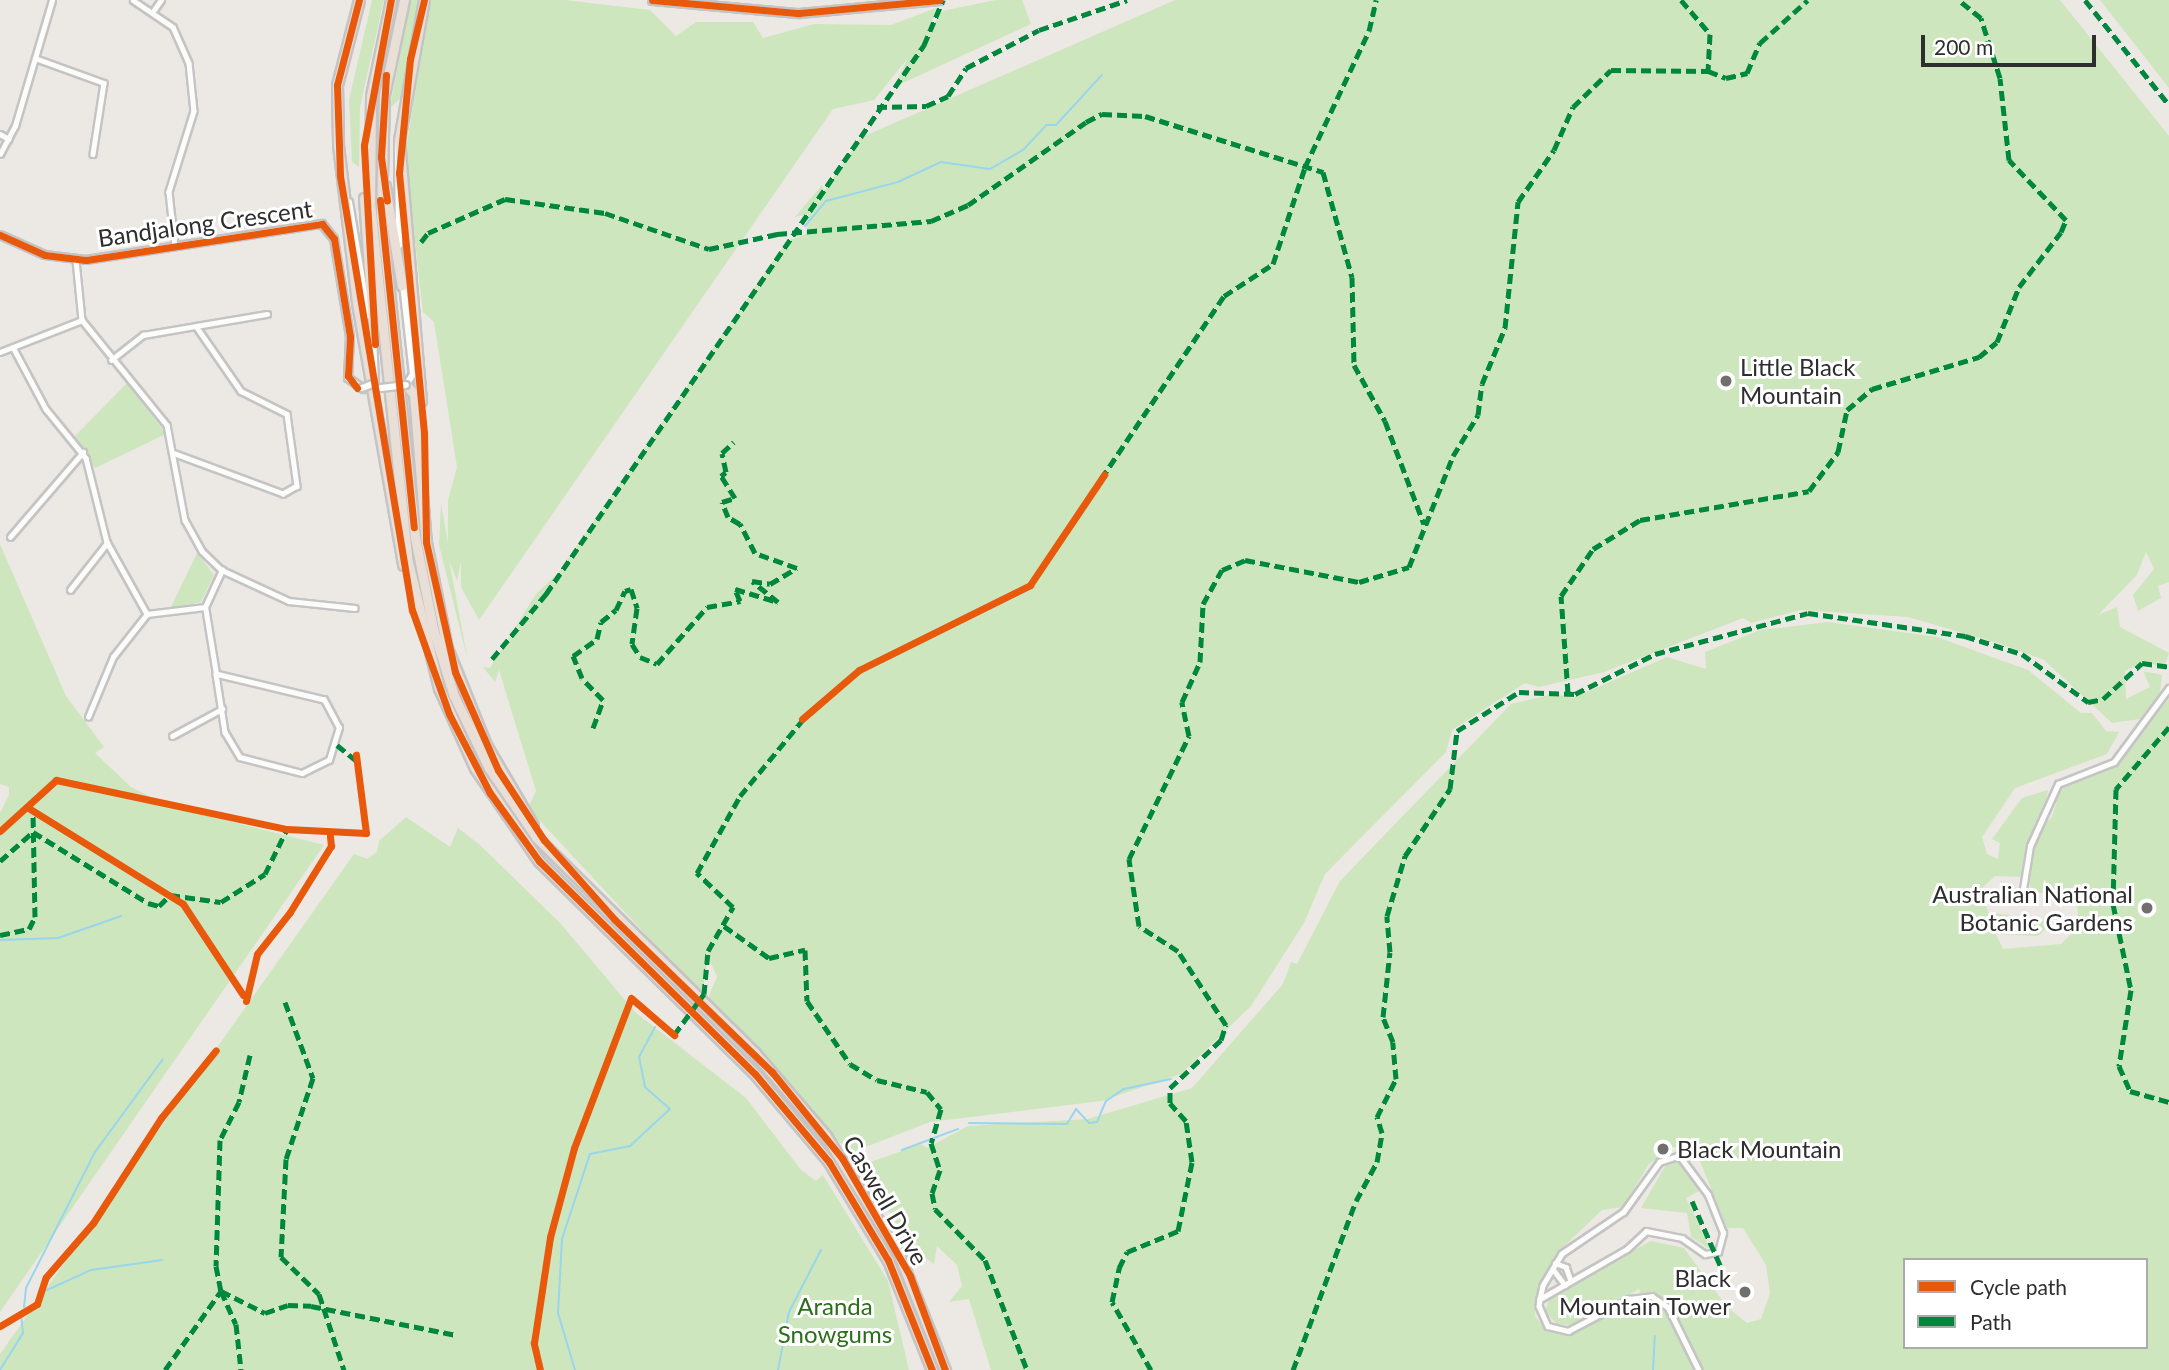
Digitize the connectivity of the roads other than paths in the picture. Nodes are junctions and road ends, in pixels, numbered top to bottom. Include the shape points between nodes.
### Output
1 (52, 0) edge
2 (133, 0) edge
3 (161, 0) edge
4 (359, 0) edge
5 (391, 0) edge
6 (404, 0) edge
7 (425, 0) edge
8 (653, 0) edge
9 (939, 0) edge
10 (154, 10) junction
11 (35, 58) junction
12 (369, 123) junction
13 (0, 134) edge
14 (9, 139) junction
15 (399, 140) junction
16 (338, 145) junction
17 (0, 154) edge
18 (93, 154) dead end
19 (381, 157) junction
20 (0, 235) edge
21 (175, 246) junction
22 (76, 260) junction
23 (405, 305) junction
24 (267, 314) dead end
25 (82, 320) junction
26 (196, 326) junction
27 (374, 339) junction
28 (13, 347) junction
29 (0, 352) edge
30 (111, 360) junction
31 (406, 385) junction
32 (377, 387) junction
33 (83, 452) junction
34 (175, 454) junction
35 (424, 515) junction
36 (10, 537) dead end
37 (107, 542) junction
38 (222, 570) junction
39 (70, 590) dead end
40 (205, 607) junction
41 (355, 608) dead end
42 (147, 614) junction
43 (216, 674) junction
44 (434, 674) junction
45 (2169, 688) edge
46 (222, 709) junction
47 (88, 717) dead end
48 (172, 736) dead end
49 (2022, 895) dead end
50 (615, 920) junction
51 (1554, 1266) junction
52 (1571, 1281) junction
53 (1564, 1285) junction
54 (1539, 1299) junction
55 (932, 1370) edge
56 (945, 1370) edge
57 (1699, 1370) edge

1 - 11 street
2 - 10 street
3 - 10 street
4 - 16 highway via 337,85
5 - 12 highway
6 - 19 highway via 386,79
7 - 15 highway
8 - 9 main road via 799,13
10 - 21 street via 183,44 194,98 192,124 169,192
11 - 14 street
11 - 18 street via 104,83
12 - 27 highway via 364,220
12 - 44 highway via 372,226 408,558
13 - 14 street
14 - 17 street
15 - 23 street via 395,195
15 - 35 highway via 424,433
16 - 27 street
16 - 44 highway via 393,513 417,632
19 - 23 highway
19 - 50 highway via 382,234 410,496 440,657 465,721 508,800
20 - 22 street, Bandjalong Crescent via 45,255
21 - 22 street, Bandjalong Crescent
21 - 32 street, Bandjalong Crescent, bridge via 309,223 327,226 350,337 348,378 362,389
22 - 25 street
23 - 31 street via 413,375
24 - 26 street
25 - 28 street
25 - 30 street
26 - 30 street via 143,335
26 - 34 street via 242,391 287,414 297,486 283,494
27 - 32 street
28 - 29 street
28 - 33 street via 46,409
30 - 34 street via 160,413
31 - 32 street, Bandjalong Crescent, bridge
31 - 35 highway via 414,392 419,424
33 - 36 street
33 - 37 street via 97,485
34 - 38 street via 191,533
35 - 50 highway via 447,648 485,745 544,840
37 - 39 street
37 - 42 street
38 - 40 street
38 - 41 street via 304,606
40 - 42 street
40 - 43 street
42 - 47 street via 113,657
43 - 46 street
43 - 46 street via 316,696 333,710 339,741 329,760 312,771 252,764 228,742
44 - 55 highway, Caswell Drive via 475,768 523,841 792,1114 846,1188 899,1284
45 - 49 street via 2114,762 2057,785 2030,846
46 - 48 street
50 - 56 highway, Caswell Drive via 791,1093 857,1180 910,1276
51 - 52 street via 1566,1267
51 - 52 street via 1624,1212 1666,1157 1679,1156 1696,1171 1723,1233 1718,1252 1704,1254 1682,1238 1650,1230
51 - 53 street
51 - 54 street
52 - 53 street
53 - 54 street
54 - 57 street via 1542,1320 1568,1331 1629,1299 1652,1296 1668,1307

